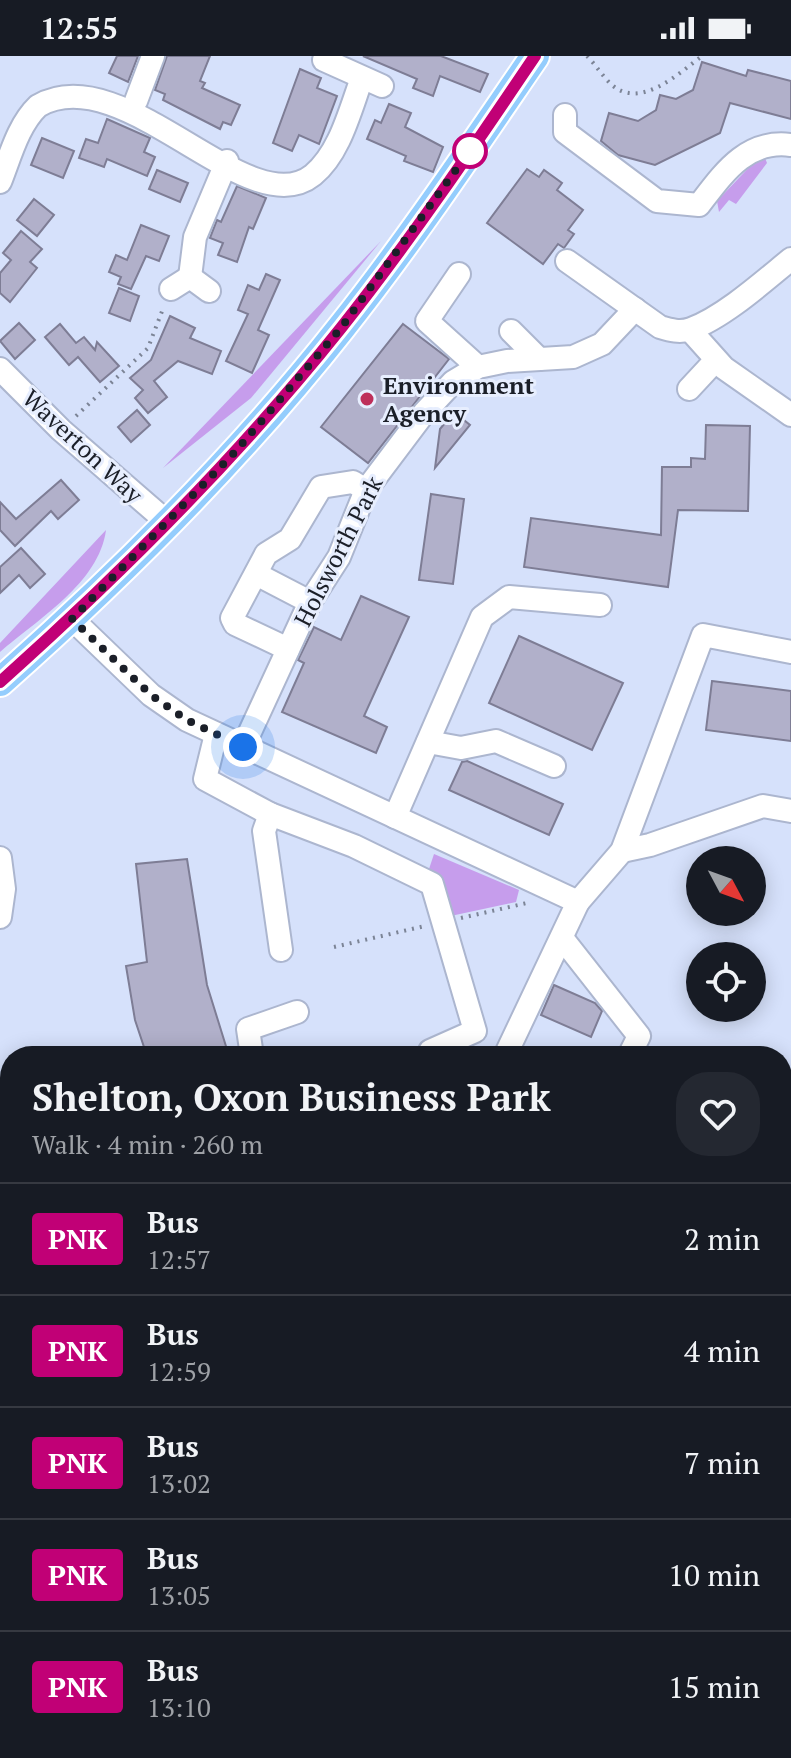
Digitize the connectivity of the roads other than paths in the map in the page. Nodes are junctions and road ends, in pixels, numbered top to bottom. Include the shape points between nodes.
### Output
1 (153, 56) edge
2 (535, 56) edge
3 (324, 60) dead end
4 (136, 101) junction
5 (565, 115) dead end
6 (791, 145) edge
7 (227, 161) junction
8 (0, 182) edge
9 (791, 259) edge
10 (567, 261) dead end
11 (459, 274) dead end
12 (209, 291) dead end
13 (629, 305) junction
14 (690, 330) junction
15 (511, 331) dead end
16 (539, 359) junction
17 (715, 361) junction
18 (478, 367) junction
19 (0, 369) edge
20 (689, 389) dead end
21 (791, 415) edge
22 (366, 490) junction
23 (167, 522) junction
24 (256, 574) junction
25 (310, 602) junction
26 (600, 605) dead end
27 (72, 619) junction
28 (288, 649) junction
29 (791, 652) edge
30 (0, 682) edge
31 (216, 734) junction
32 (428, 742) junction
33 (243, 747) junction
34 (554, 766) dead end
35 (791, 811) edge
36 (270, 814) junction
37 (395, 817) junction
38 (622, 851) junction
39 (0, 858) edge
40 (2, 888) edge
41 (578, 902) junction
42 (0, 917) edge
43 (562, 938) junction
44 (281, 950) dead end
45 (297, 1012) dead end
46 (251, 1046) edge
47 (441, 1046) edge
48 (510, 1046) edge
49 (634, 1046) edge

1 - 4 street
2 - 23 main road via 341,328
3 - 7 street via 372,82 327,160 302,182 269,180
4 - 7 street
4 - 8 street via 89,90 51,97 27,121
5 - 6 street via 565,132 657,201 699,205 733,161 762,147
7 - 12 street via 181,283
9 - 14 street
10 - 13 street
11 - 18 street via 427,321
13 - 14 street via 660,327
13 - 16 street, Holsworth Park via 621,328 592,349 573,357
14 - 17 street
15 - 16 street
16 - 18 street, Holsworth Park
17 - 20 street
17 - 21 street
18 - 22 street, Holsworth Park via 453,382 424,413
19 - 23 street, Waverton Way
22 - 24 street via 353,482 321,487 290,539 266,554
22 - 25 street, Holsworth Park via 339,557
23 - 27 main road
24 - 25 street
24 - 28 street via 232,618
25 - 28 street, Holsworth Park
26 - 32 street via 509,597 482,617
27 - 30 main road
27 - 31 street via 151,695
28 - 33 street, Holsworth Park
29 - 38 street via 703,635
31 - 33 street
31 - 36 street via 205,779
32 - 34 street via 461,748 496,741
32 - 37 street
33 - 37 street
35 - 38 street via 763,806
36 - 44 street via 264,831
36 - 47 street via 432,884 475,1031
37 - 41 street
38 - 41 street
39 - 40 street
40 - 42 street
41 - 43 street
43 - 48 street
43 - 49 street
45 - 46 street via 248,1029

